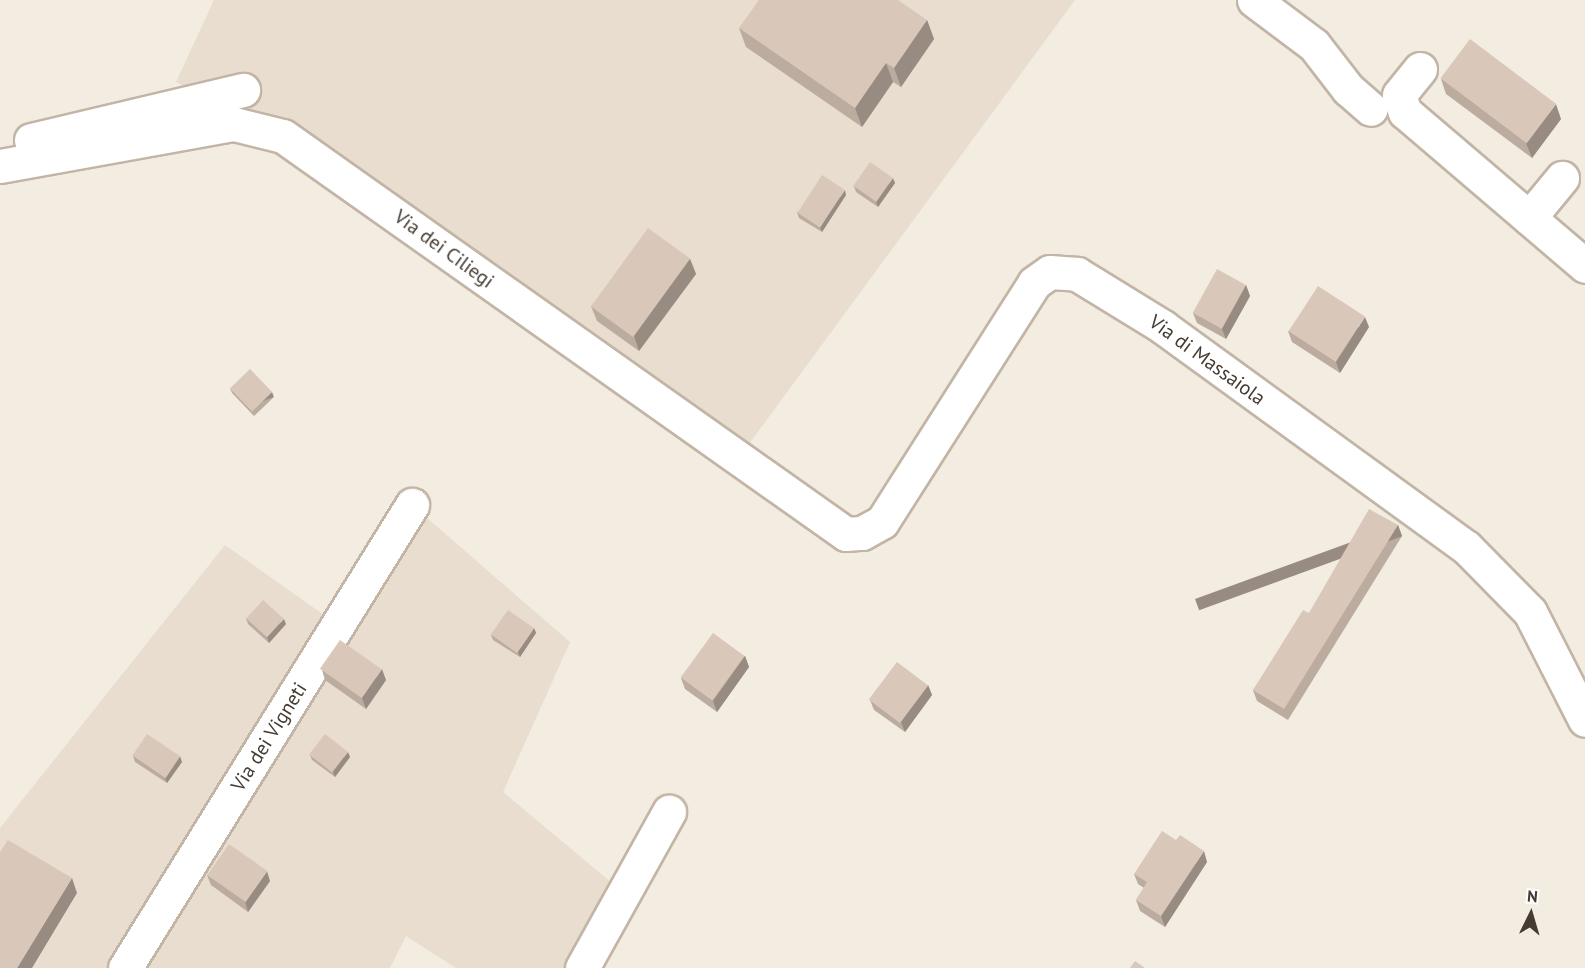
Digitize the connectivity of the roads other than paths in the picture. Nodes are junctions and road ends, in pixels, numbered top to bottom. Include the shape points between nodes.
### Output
1 (1254, 0) edge
2 (1420, 69) dead end
3 (243, 90) dead end
4 (1371, 109) dead end
5 (0, 147) edge
6 (0, 166) edge
7 (1562, 178) dead end
8 (1529, 218) junction
9 (1585, 266) edge
10 (412, 505) dead end
11 (840, 531) joint
12 (1585, 720) edge
13 (669, 812) dead end
14 (125, 968) edge
15 (582, 968) edge

1 - 4 street via 1314,45 1348,89
2 - 8 street via 1399,95 1401,107
3 - 5 street
6 - 11 street, Via dei Ciliegi via 234,124 283,136
7 - 8 street
8 - 9 street
10 - 14 street, Via dei Vigneti
11 - 12 street, Via di Massaiola via 857,535 882,522 1034,283 1050,272 1077,274 1163,327 1466,546 1535,619
13 - 15 street

